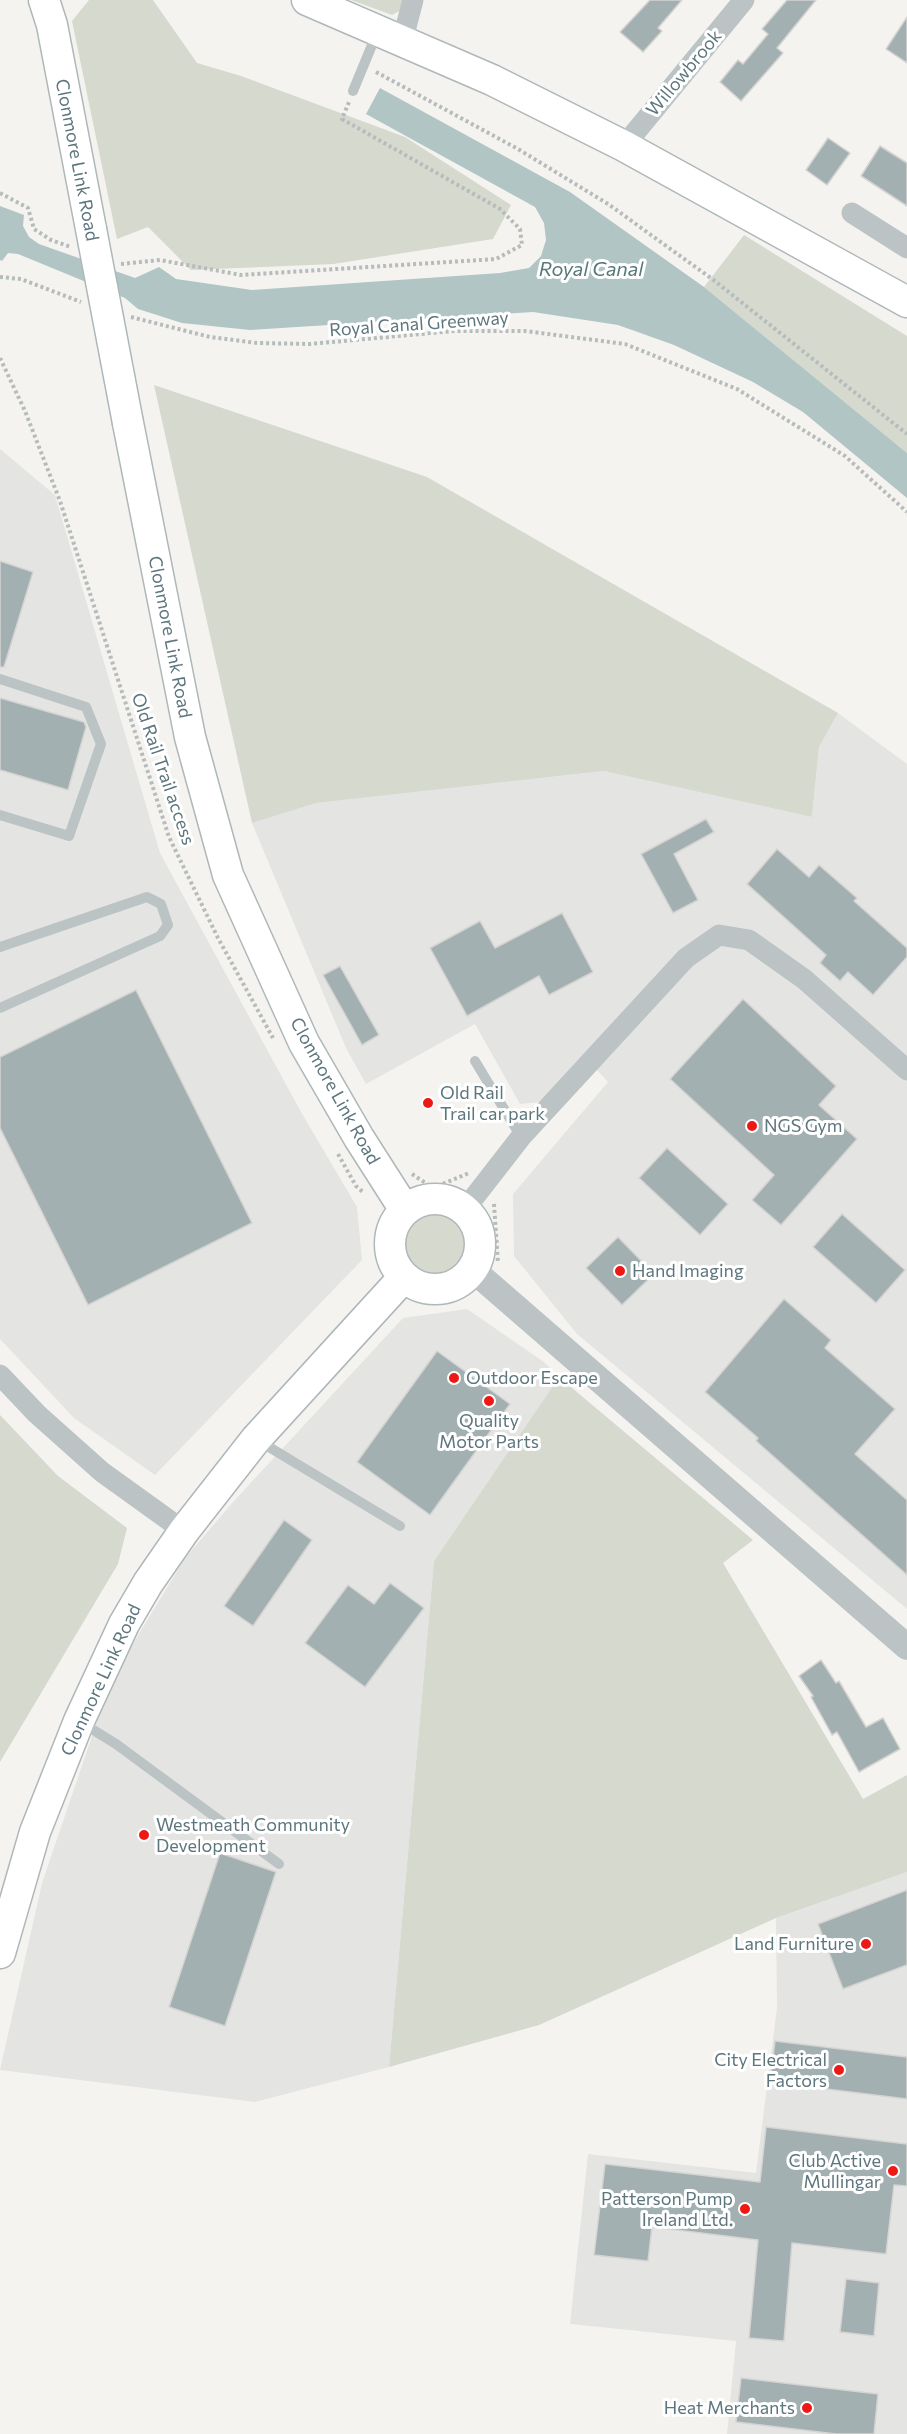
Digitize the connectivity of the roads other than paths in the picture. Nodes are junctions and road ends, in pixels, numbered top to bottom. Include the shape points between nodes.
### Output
1 (307, 0) edge
2 (413, 0) edge
3 (744, 0) edge
4 (52, 8) edge
5 (390, 37) junction
6 (352, 91) road end
7 (624, 146) junction
8 (852, 213) dead end
9 (907, 248) edge
10 (907, 302) edge
11 (0, 679) edge
12 (0, 815) edge
13 (0, 947) edge
14 (0, 1008) edge
15 (475, 1061) dead end
16 (907, 1070) edge
17 (520, 1137) junction
18 (465, 1209) junction
19 (400, 1216) junction
20 (473, 1270) junction
21 (404, 1277) junction
22 (0, 1376) edge
23 (256, 1439) junction
24 (400, 1526) dead end
25 (184, 1531) junction
26 (907, 1647) edge
27 (79, 1721) junction
28 (279, 1864) dead end
29 (0, 1953) edge

1 - 5 main road
2 - 5 street
3 - 7 street, Willowbrook
4 - 19 main road, Clonmore Link Road, bridge via 86,240 128,423 190,737 228,875 304,1043
5 - 6 lane via 364,66
5 - 7 main road via 492,80
7 - 10 main road
8 - 9 street
11 - 12 lane via 86,707 100,744 69,836
13 - 14 lane via 147,897 161,904 168,925 160,936
15 - 17 lane
16 - 17 street via 804,979 749,940 719,935 686,958
17 - 18 street
18 - 19 main road via 454,1202 428,1198
18 - 20 main road via 474,1220 481,1245
19 - 21 main road via 390,1236 390,1251
20 - 21 main road via 462,1281 440,1289 417,1286
20 - 26 street
21 - 23 main road, Clonmore Link Road
22 - 25 street via 102,1472
23 - 24 lane
23 - 25 main road, Clonmore Link Road
25 - 27 main road, Clonmore Link Road via 124,1624
27 - 28 lane
27 - 29 main road, Clonmore Link Road via 35,1832

